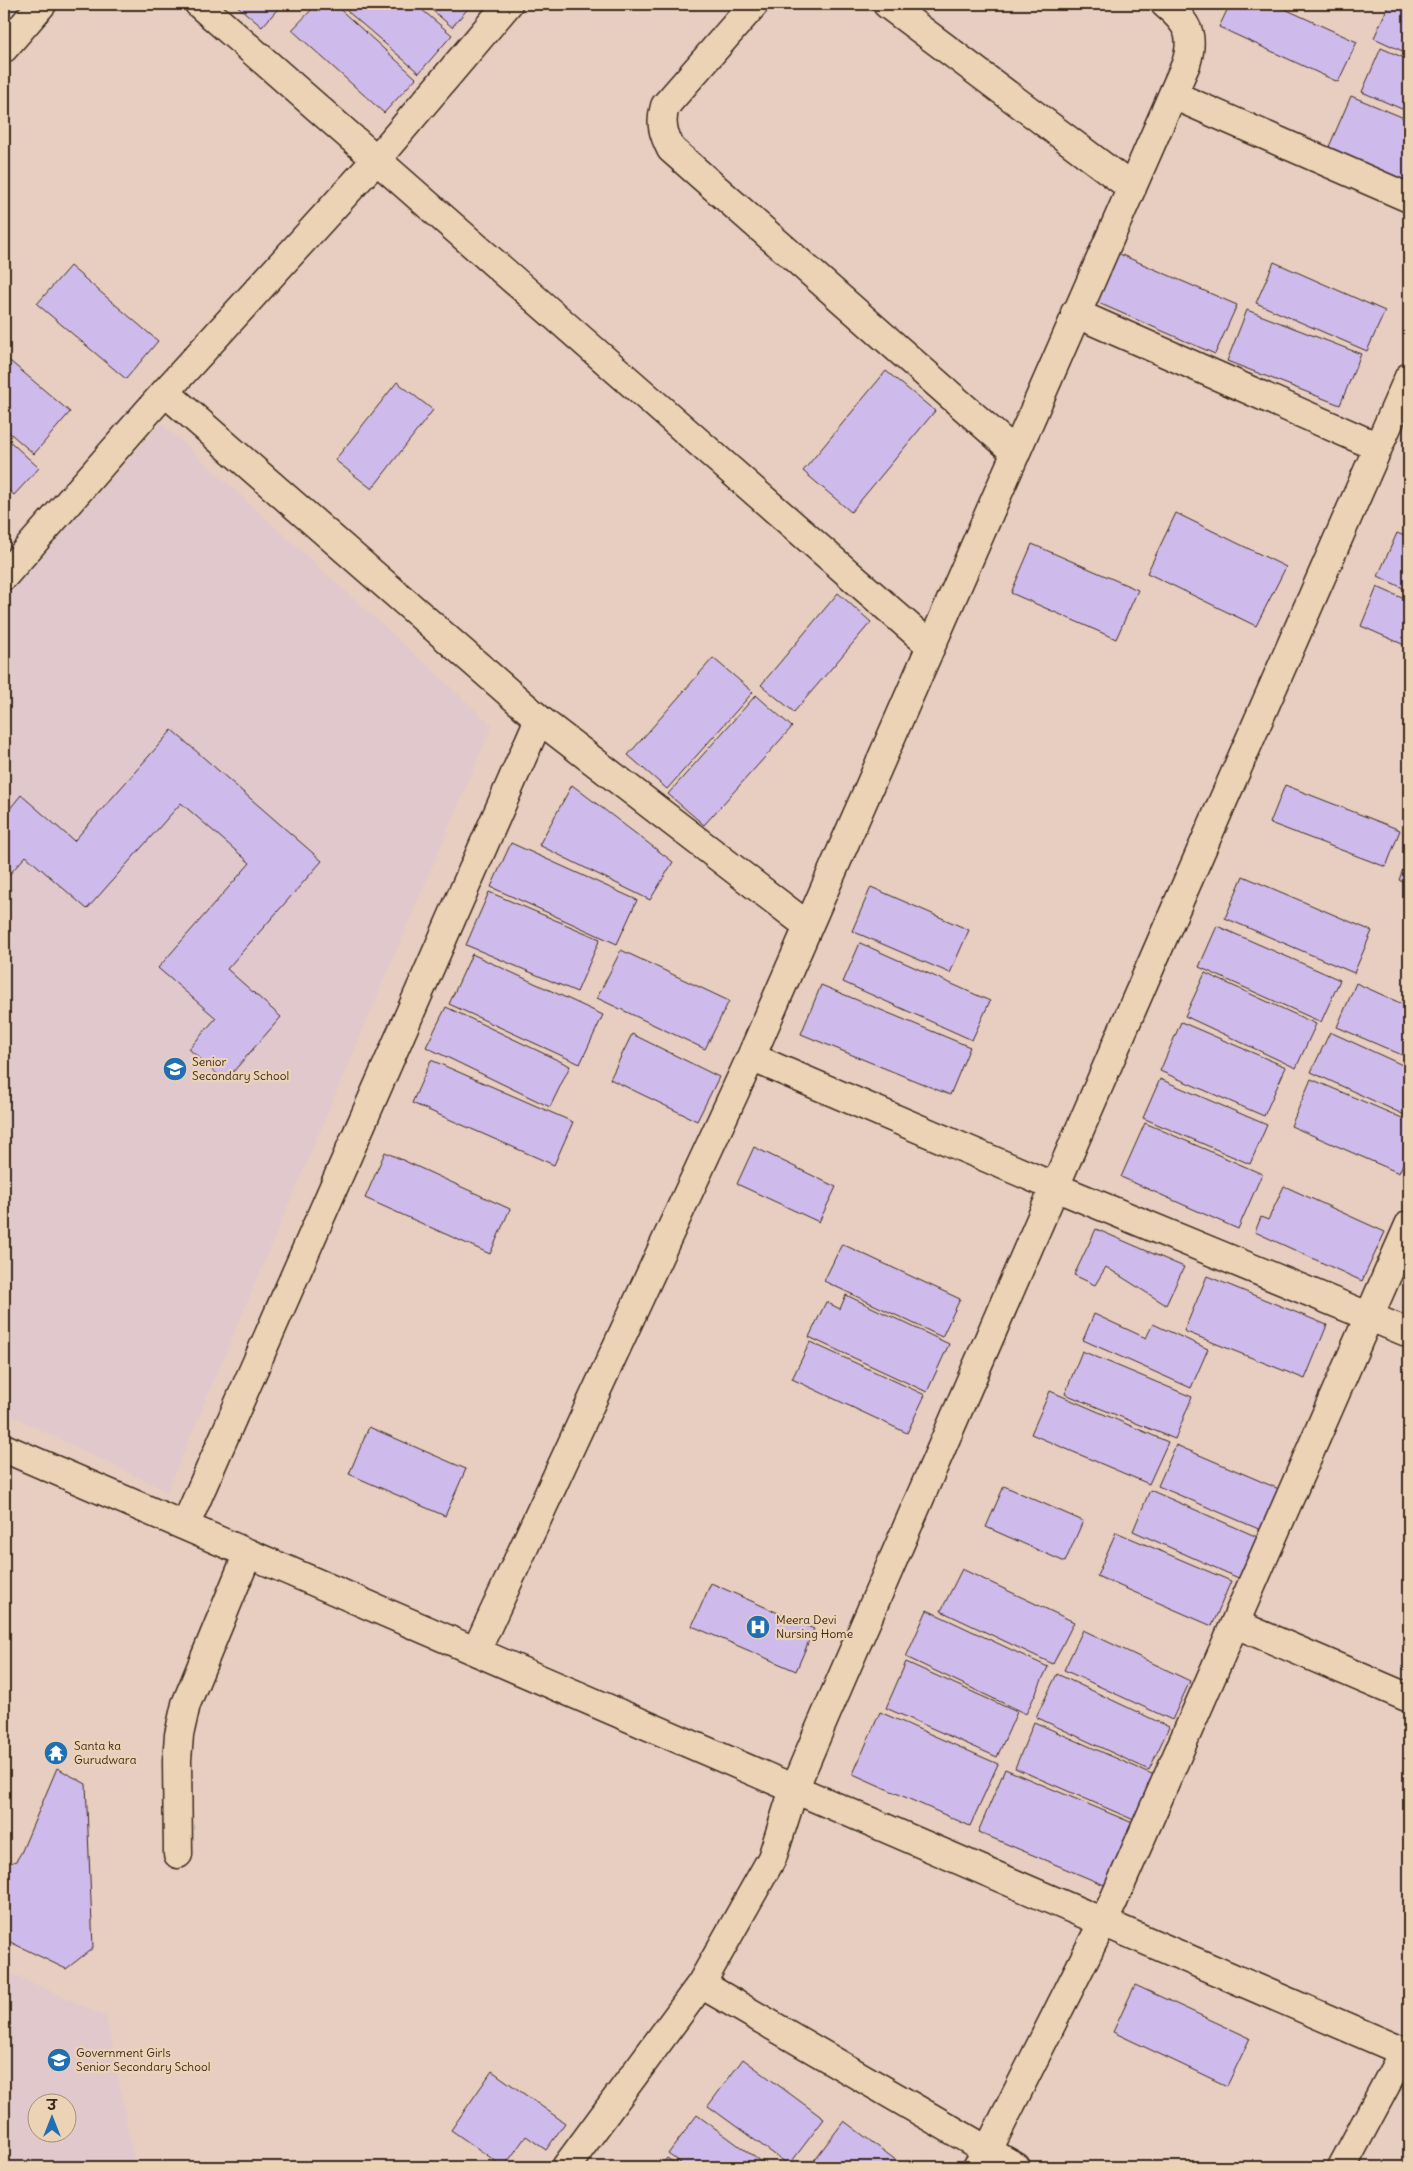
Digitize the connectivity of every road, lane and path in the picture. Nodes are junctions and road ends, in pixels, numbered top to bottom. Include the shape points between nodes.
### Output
1 (42, 4) edge
2 (199, 4) edge
3 (508, 4) edge
4 (754, 4) edge
5 (887, 4) edge
6 (1165, 4) edge
7 (4, 48) edge
8 (1173, 95) junction
9 (376, 160) junction
10 (1132, 188) junction
11 (1409, 198) edge
12 (1075, 313) junction
13 (1409, 376) edge
14 (165, 392) junction
15 (1378, 447) junction
16 (1016, 453) junction
17 (4, 576) edge
18 (931, 646) junction
19 (539, 719) junction
20 (808, 926) junction
21 (751, 1056) junction
22 (1055, 1188) junction
23 (1409, 1226) edge
24 (1369, 1316) junction
25 (1409, 1333) edge
26 (4, 1448) edge
27 (185, 1526) junction
28 (248, 1553) junction
29 (1236, 1624) junction
30 (476, 1652) junction
31 (1409, 1698) edge
32 (794, 1789) junction
33 (178, 1854) dead end
34 (1103, 1922) junction
35 (701, 1984) junction
36 (1406, 2052) edge
37 (983, 2158) edge
38 (566, 2167) edge
39 (1016, 2167) edge
40 (1342, 2167) edge

1 - 7 street
2 - 9 street
3 - 9 street
4 - 16 street via 665,106 661,121 671,149
5 - 10 street
6 - 8 street via 1188,27 1192,46
8 - 10 street
8 - 11 street
9 - 14 street
9 - 18 street
10 - 12 street
12 - 15 street
12 - 16 street
13 - 15 street
14 - 17 street
14 - 19 street
15 - 22 street
16 - 18 street
18 - 20 street
19 - 20 street
19 - 27 street
20 - 21 street
21 - 22 street
21 - 30 street
22 - 24 street
22 - 32 street
23 - 24 street
24 - 25 street
24 - 29 street
26 - 27 street
27 - 28 street
28 - 30 street
28 - 33 street via 186,1704 177,1760
29 - 31 street
29 - 34 street
30 - 32 street
32 - 34 street
32 - 35 street via 772,1858
34 - 36 street
34 - 37 street
35 - 37 street
35 - 38 street
36 - 40 street
37 - 39 street

